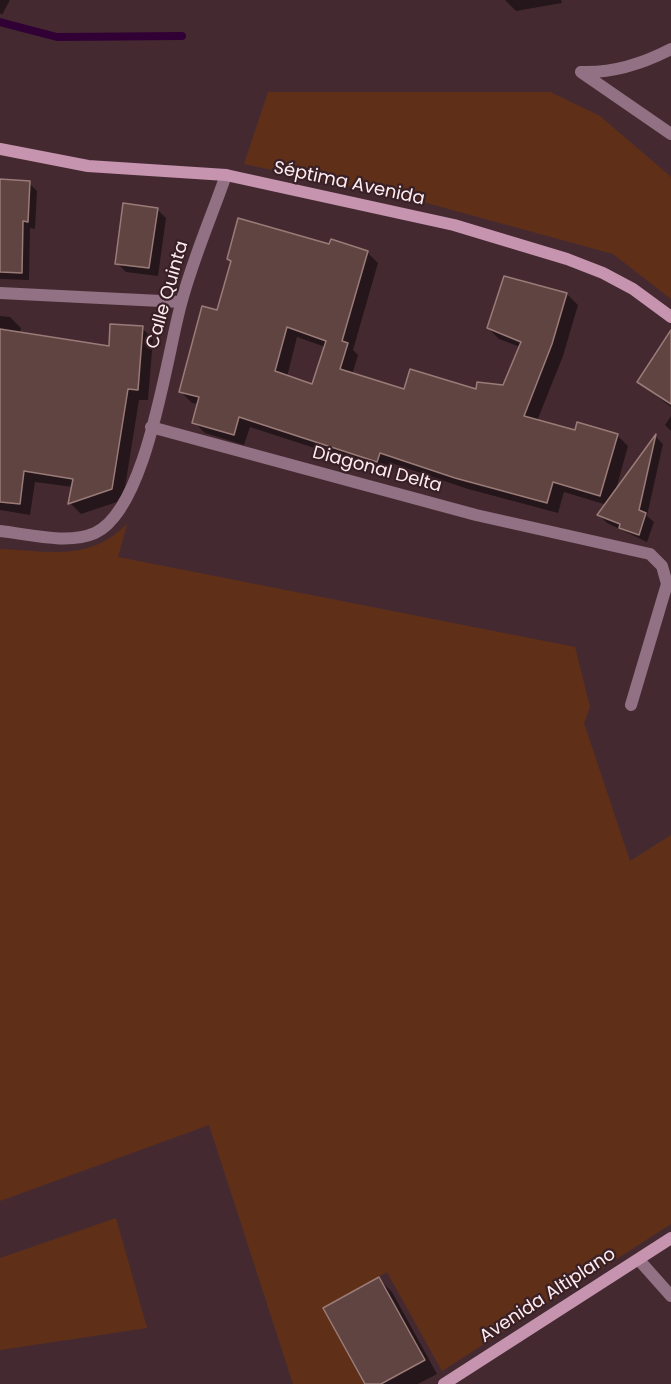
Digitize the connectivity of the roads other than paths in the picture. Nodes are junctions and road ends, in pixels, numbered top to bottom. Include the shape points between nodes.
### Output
1 (671, 49) edge
2 (671, 134) edge
3 (0, 149) edge
4 (226, 175) junction
5 (0, 293) edge
6 (181, 302) junction
7 (671, 317) edge
8 (151, 427) junction
9 (0, 531) edge
10 (631, 705) dead end
11 (671, 1238) edge
12 (639, 1260) junction
13 (671, 1296) edge
14 (444, 1384) edge

1 - 2 street via 602,73 581,72
3 - 4 street, Séptima Avenida via 88,166
4 - 6 street, Calle Quinta
4 - 7 street, Séptima Avenida via 454,225 567,259 633,289
5 - 6 street
6 - 8 street, Calle Quinta
8 - 9 street via 127,499 112,521 94,533 73,538
8 - 10 street, Diagonal Delta via 476,515 650,554 662,566 667,584
11 - 12 street, Avenida Altiplano
12 - 13 street
12 - 14 street, Avenida Altiplano

